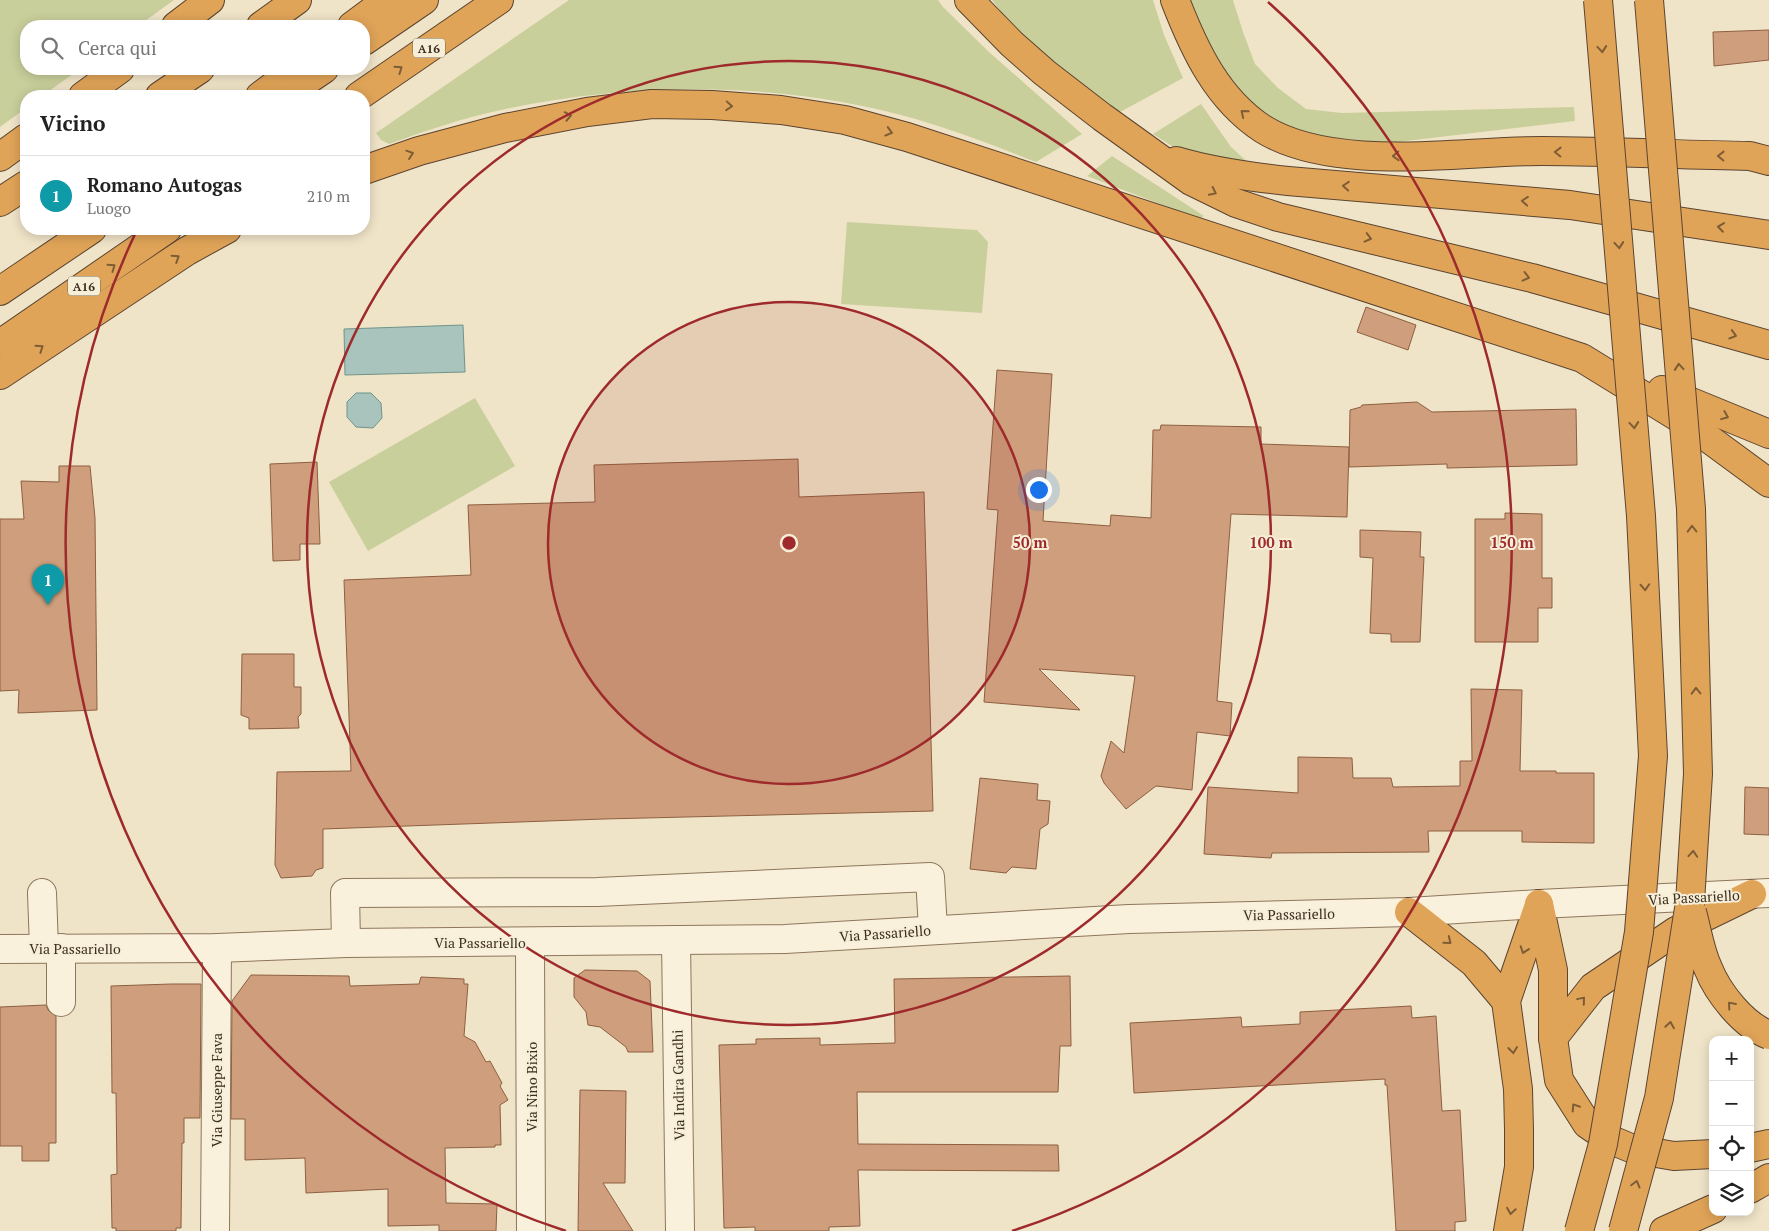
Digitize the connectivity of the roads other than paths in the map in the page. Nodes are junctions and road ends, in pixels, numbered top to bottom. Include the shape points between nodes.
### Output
1 (210, 0) edge
2 (297, 0) edge
3 (387, 0) edge
4 (424, 0) edge
5 (499, 0) edge
6 (969, 0) edge
7 (1176, 0) edge
8 (1598, 0) edge
9 (1649, 0) edge
10 (184, 20) edge
11 (269, 20) edge
12 (360, 20) edge
13 (370, 37) edge
14 (112, 75) edge
15 (191, 75) edge
16 (288, 75) edge
17 (315, 75) edge
18 (91, 90) edge
19 (169, 90) edge
20 (268, 90) edge
21 (293, 90) edge
22 (368, 90) edge
23 (20, 142) edge
24 (1158, 156) junction
25 (0, 157) edge
26 (1769, 161) edge
27 (370, 168) edge
28 (20, 189) edge
29 (0, 202) edge
30 (77, 235) edge
31 (83, 235) edge
32 (158, 235) edge
33 (216, 235) edge
34 (1769, 235) edge
35 (9, 286) edge
36 (0, 344) edge
37 (1769, 345) edge
38 (1582, 358) junction
39 (0, 375) edge
40 (1769, 434) edge
41 (1769, 483) edge
42 (42, 893) dead end
43 (1760, 894) edge
44 (1690, 902) junction
45 (1539, 904) junction
46 (1409, 912) junction
47 (933, 929) junction
48 (676, 940) junction
49 (530, 942) junction
50 (346, 943) junction
51 (52, 948) junction
52 (217, 948) junction
53 (0, 949) edge
54 (1506, 1001) junction
55 (61, 1002) dead end
56 (1769, 1035) edge
57 (1553, 1038) junction
58 (1769, 1144) edge
59 (1754, 1147) edge
60 (1709, 1154) edge
61 (1769, 1178) edge
62 (1754, 1187) edge
63 (1709, 1210) edge
64 (215, 1231) edge
65 (532, 1231) edge
66 (680, 1231) edge
67 (1508, 1231) edge
68 (1579, 1231) edge
69 (1623, 1231) edge
70 (1664, 1231) edge

1 - 10 highway
2 - 11 highway
3 - 12 highway
4 - 13 highway
22 -> 5 highway, A16
6 - 24 highway via 1045,73
26 -> 7 highway via 1750,156 1542,151 1387,156 1334,153 1295,145 1263,128 1235,106 1211,78 1188,34
8 -> 68 highway, bridge via 1642,516 1653,756 1639,932 1603,1144
44 -> 9 highway, bridge via 1698,774 1691,509
14 - 18 highway
15 - 19 highway
16 - 20 highway
17 - 21 highway
23 - 25 highway
34 -> 24 highway via 1570,205 1243,176
24 -> 37 highway via 1191,181 1236,203 1278,217 1532,278
27 -> 38 highway via 505,128 652,104 781,110 845,120 916,140
28 - 29 highway
30 - 35 highway
31 - 35 highway
36 -> 32 highway, A16
39 -> 33 highway
38 -> 40 highway
38 - 41 highway via 1686,422
42 - 51 street
43 - 45 street, Via Passariello
57 -> 43 highway via 1593,987 1676,931
56 -> 44 highway, bridge via 1737,1013 1707,968
69 -> 44 highway, bridge via 1659,1098
45 - 46 street, Via Passariello
45 -> 54 highway
45 - 57 highway via 1553,970
46 - 47 street, Via Passariello via 1129,918
46 -> 54 highway via 1474,963
47 - 48 street, Via Passariello via 785,939
47 - 50 street via 930,877 597,892 345,893
48 - 49 street, Via Passariello
48 - 66 street, Via Indira Gandhi
49 - 50 street, Via Passariello
49 - 65 street, Via Nino Bixio
50 - 52 street, Via Passariello
51 - 52 street, Via Passariello
51 - 53 street, Via Passariello
51 - 55 street
52 - 64 street, Via Giuseppe Fava
54 -> 67 highway via 1518,1089 1519,1130 1519,1167
60 -> 57 highway via 1674,1156 1633,1149 1609,1139 1587,1124 1559,1080
58 - 59 highway
61 - 62 highway
63 - 70 highway

